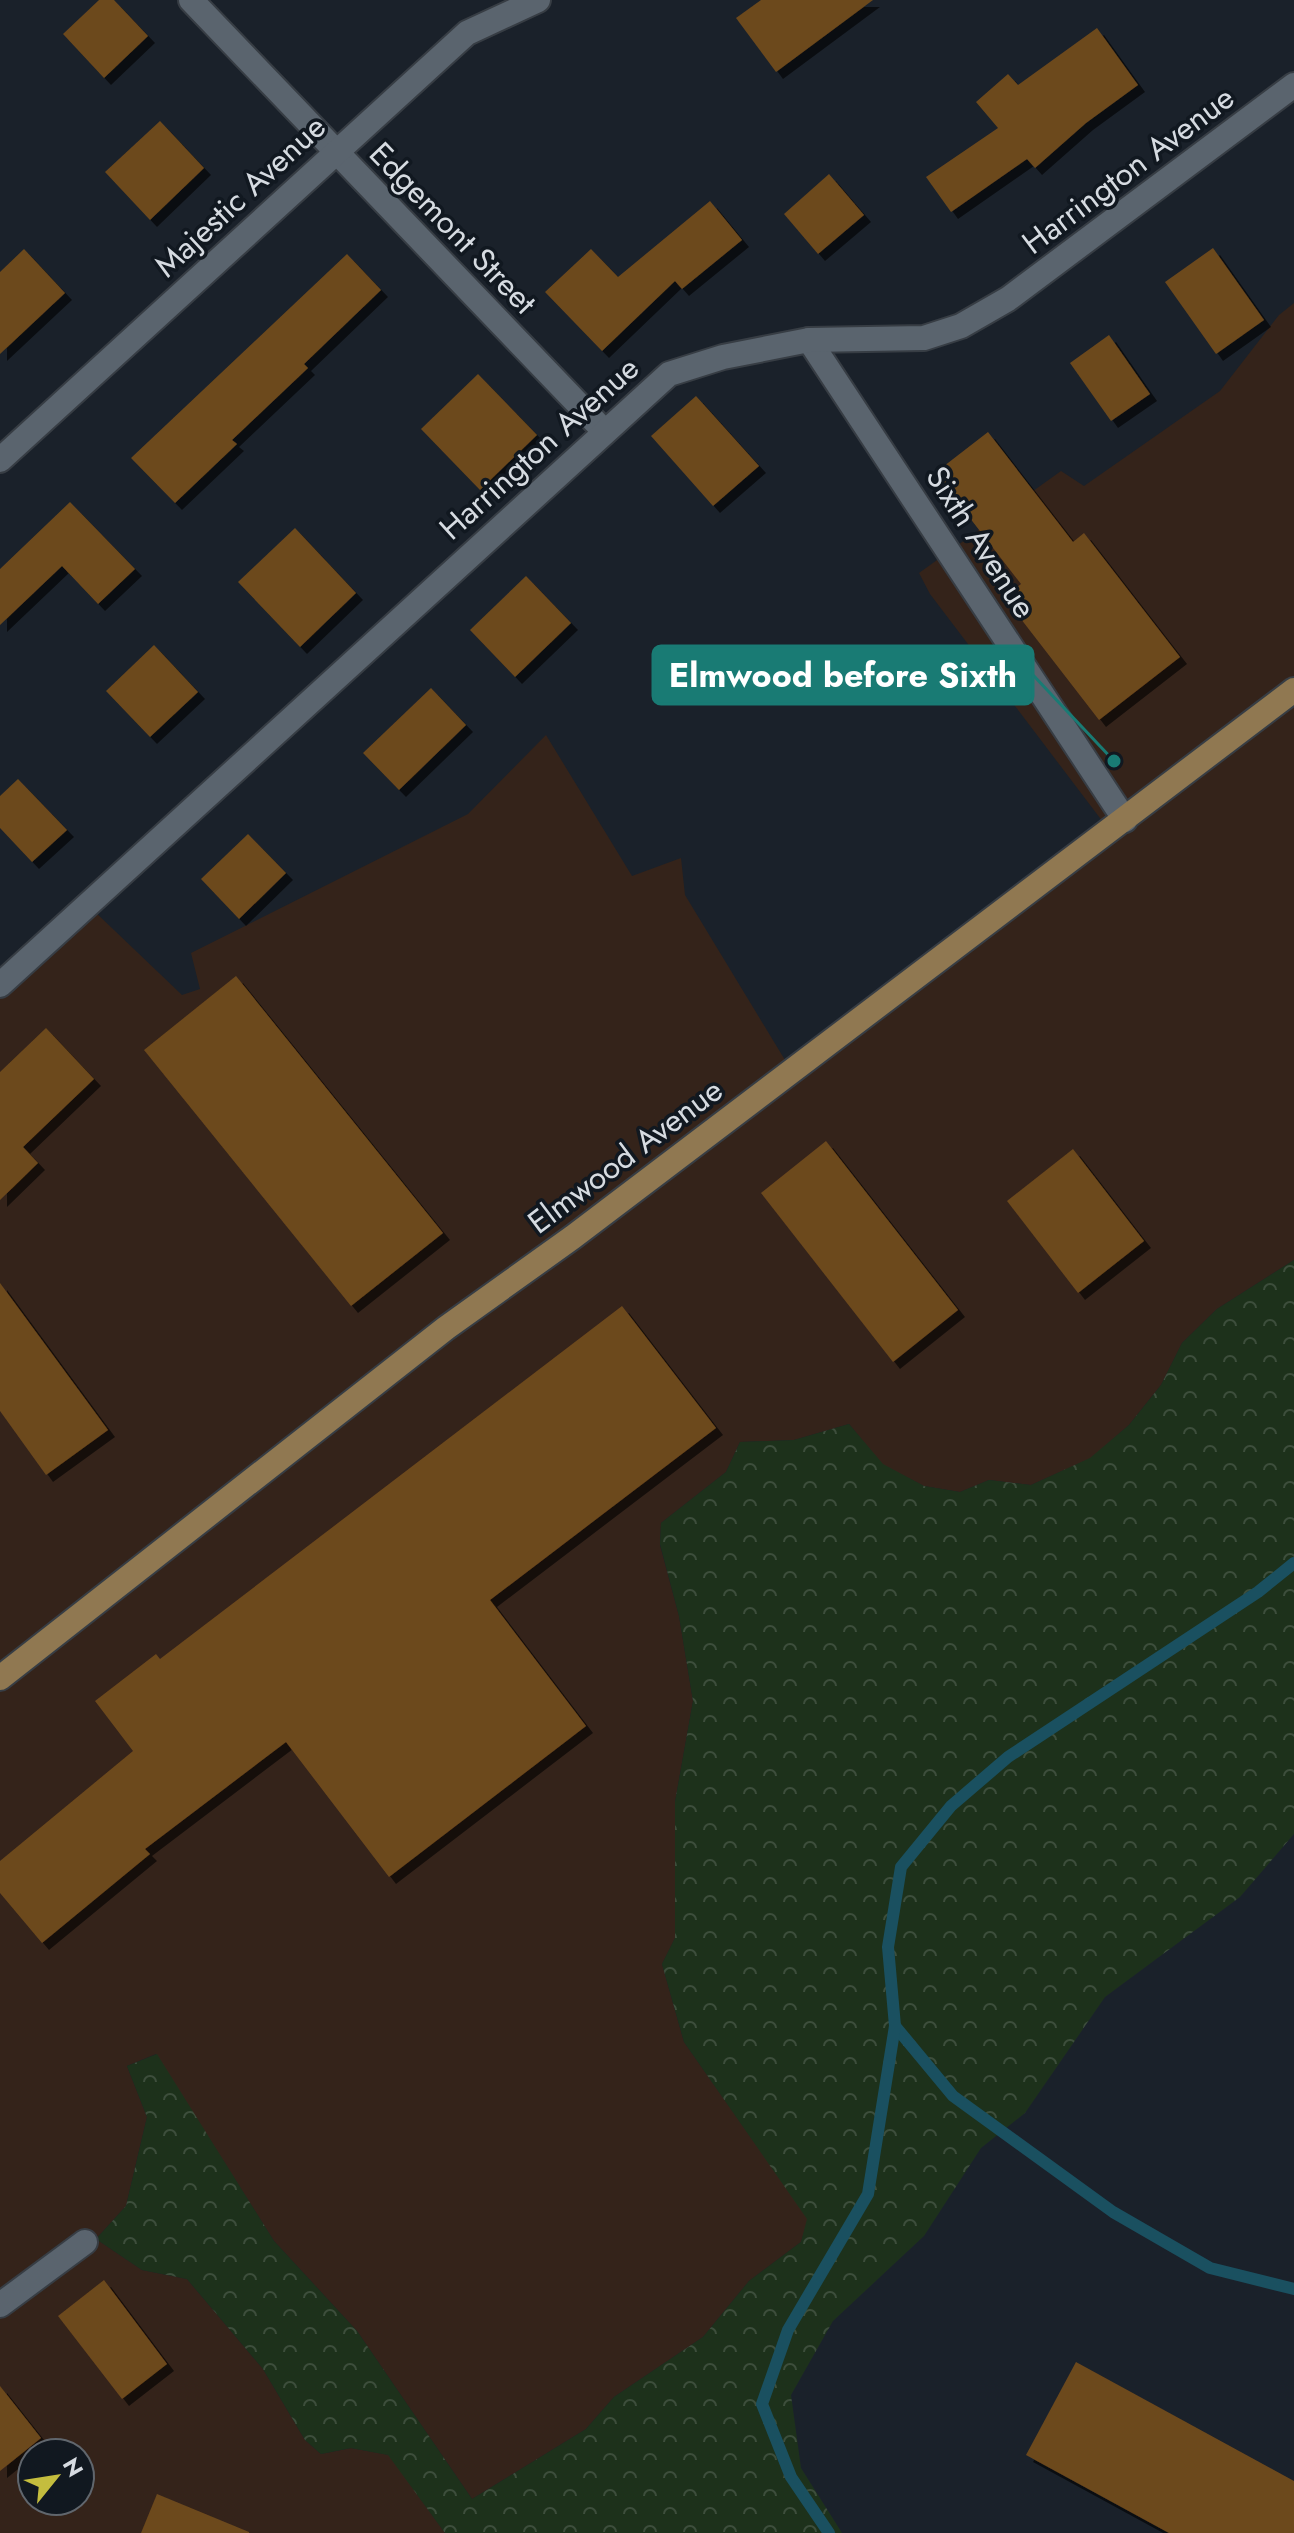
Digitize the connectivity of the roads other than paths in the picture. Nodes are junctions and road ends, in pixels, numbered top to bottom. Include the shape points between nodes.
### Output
1 (191, 0) edge
2 (538, 0) edge
3 (1294, 85) edge
4 (335, 152) junction
5 (809, 340) junction
6 (604, 431) junction
7 (0, 460) edge
8 (1294, 690) edge
9 (1125, 820) junction
10 (0, 985) edge
11 (0, 1678) edge
12 (85, 2242) dead end
13 (0, 2305) edge

1 - 4 street, Edgemont Street
2 - 4 street, Majestic Avenue via 467,33
3 - 5 street, Harrington Avenue via 1008,299 961,326 924,338
4 - 6 street, Edgemont Street
4 - 7 street, Majestic Avenue
5 - 6 street, Harrington Avenue via 669,374
5 - 9 street, Sixth Avenue
6 - 10 street, Harrington Avenue
8 - 9 main road, Elmwood Avenue
9 - 11 main road, Elmwood Avenue via 446,1328
12 - 13 street

